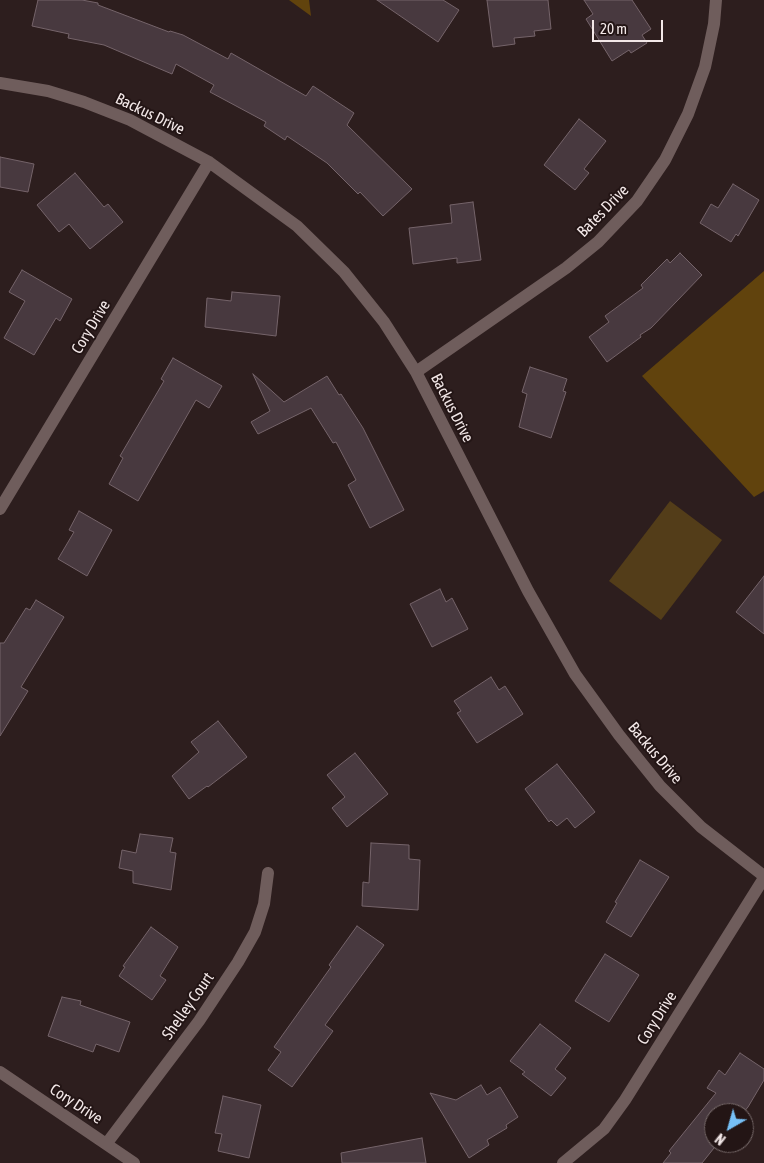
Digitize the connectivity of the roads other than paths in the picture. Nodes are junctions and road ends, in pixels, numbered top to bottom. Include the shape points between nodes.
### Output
1 (716, 0) edge
2 (0, 82) edge
3 (209, 162) junction
4 (416, 372) junction
5 (0, 509) edge
6 (268, 873) dead end
7 (764, 877) edge
8 (0, 1072) edge
9 (107, 1143) junction
10 (134, 1163) edge
11 (563, 1163) edge

1 - 4 street, Bates Drive via 705,67 688,114 665,160 637,201 598,242 566,268
2 - 3 street, Backus Drive via 84,102 130,120
3 - 4 street, Backus Drive via 297,226 344,272 384,322
3 - 5 street, Cory Drive
4 - 7 street, Backus Drive via 528,591 575,674 660,786 701,827
6 - 9 street, Shelley Court via 264,904 255,932 238,962 199,1021
7 - 11 street, Cory Drive via 625,1100 604,1129
8 - 9 street, Cory Drive
9 - 10 street, Cory Drive

